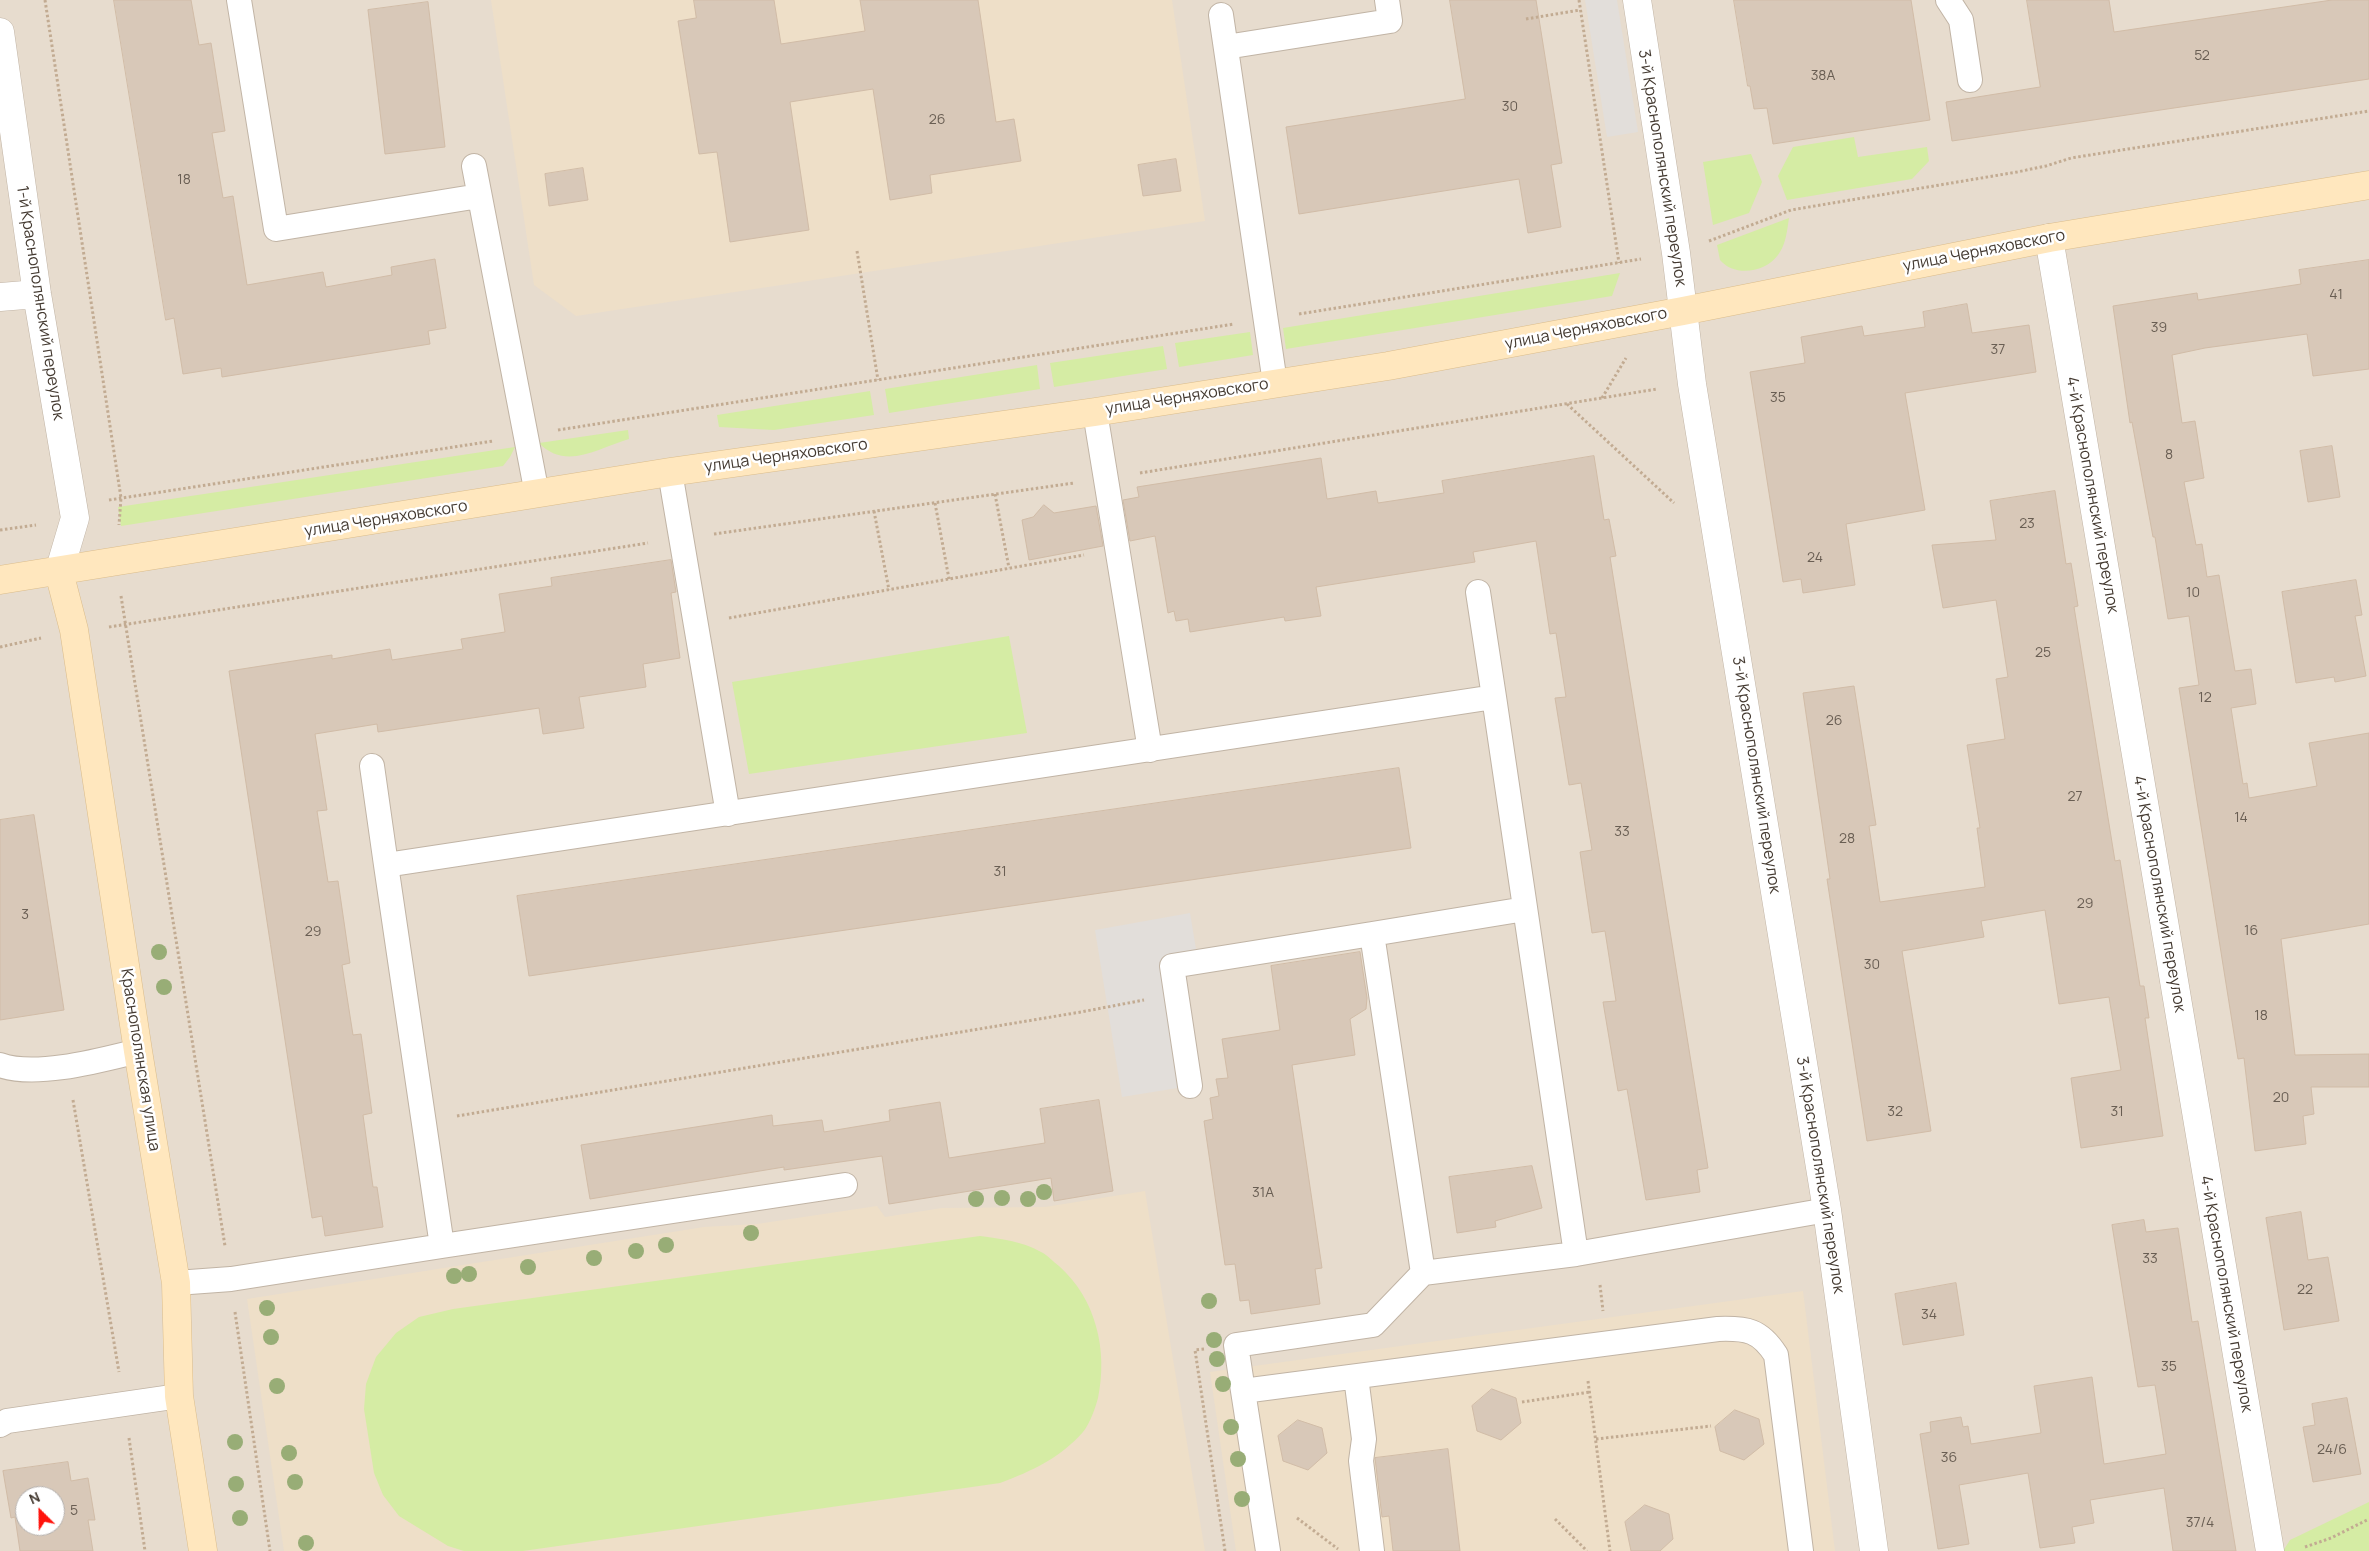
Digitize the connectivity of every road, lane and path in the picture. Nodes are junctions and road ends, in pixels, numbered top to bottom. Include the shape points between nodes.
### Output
1 (45, 0) edge
2 (239, 0) edge
3 (1387, 0) edge
4 (1578, 0) edge
5 (1636, 0) edge
6 (1948, 0) edge
7 (1580, 10) junction
8 (1221, 15) dead end
9 (1526, 19) dead end
10 (0, 32) edge
11 (1226, 47) junction
12 (1970, 80) dead end
13 (2369, 111) edge
14 (474, 166) dead end
15 (2369, 185) edge
16 (479, 196) junction
17 (2049, 238) junction
18 (857, 251) dead end
19 (1676, 253) junction
20 (1619, 263) junction
21 (36, 294) junction
22 (0, 297) edge
23 (1683, 311) junction
24 (1266, 319) junction
25 (878, 380) junction
26 (1275, 383) junction
27 (1692, 384) junction
28 (1566, 404) junction
29 (1096, 412) junction
30 (526, 436) junction
31 (670, 472) junction
32 (1107, 478) junction
33 (537, 494) junction
34 (995, 494) junction
35 (122, 498) junction
36 (935, 503) junction
37 (1680, 509) dead end
38 (874, 511) junction
39 (75, 518) junction
40 (0, 530) edge
41 (681, 538) junction
42 (1119, 550) junction
43 (116, 563) junction
44 (1009, 568) junction
45 (59, 572) junction
46 (949, 579) junction
47 (0, 580) edge
48 (889, 590) junction
49 (1478, 592) dead end
50 (696, 624) junction
51 (126, 626) junction
52 (74, 630) junction
53 (0, 647) edge
54 (1494, 697) junction
55 (1150, 750) junction
56 (372, 766) dead end
57 (728, 814) junction
58 (386, 865) junction
59 (1525, 909) junction
60 (1372, 934) junction
61 (1176, 993) junction
62 (138, 1052) junction
63 (0, 1065) edge
64 (67, 1068) junction
65 (1190, 1086) dead end
66 (424, 1122) junction
67 (844, 1185) dead end
68 (1827, 1210) junction
69 (442, 1246) junction
70 (1586, 1252) junction
71 (1423, 1274) junction
72 (231, 1279) junction
73 (176, 1283) junction
74 (1607, 1344) junction
75 (1236, 1345) junction
76 (1584, 1347) junction
77 (1356, 1376) junction
78 (1243, 1391) junction
79 (1590, 1392) junction
80 (179, 1396) junction
81 (1522, 1402) dead end
82 (124, 1404) junction
83 (0, 1425) edge
84 (1711, 1426) dead end
85 (1596, 1439) junction
86 (1555, 1519) dead end
87 (2369, 1519) edge
88 (2300, 1548) dead end
89 (145, 1551) edge
90 (203, 1551) edge
91 (270, 1551) edge
92 (1225, 1551) edge
93 (1268, 1551) edge
94 (1372, 1551) edge
95 (1587, 1551) edge
96 (1610, 1551) edge
97 (1801, 1551) edge
98 (1874, 1551) edge
99 (2270, 1551) edge

1 - 35 path
2 - 16 lane via 276,229
3 - 11 lane via 1390,21
4 - 7 path
5 - 19 street, 3-й Краснополянский переулок
6 - 12 lane via 1961,20
7 - 9 path
7 - 20 path
8 - 11 lane
10 - 21 street, 1-й Краснополянский переулок
11 - 24 lane
13 - 19 path via 2071,158 2017,172 1790,210
14 - 16 lane
15 - 17 main road, улица Черняховского
16 - 30 lane
17 - 23 main road, улица Черняховского
17 - 99 street, 4-й Краснополянский переулок
18 - 25 path
19 - 20 path
19 - 23 street, 3-й Краснополянский переулок
20 - 24 path
21 - 22 street
21 - 39 street, 1-й Краснополянский переулок
23 - 26 main road, улица Черняховского via 1388,366
23 - 27 street, 3-й Краснополянский переулок
24 - 25 path
24 - 26 lane
25 - 30 path
26 - 29 main road, улица Черняховского
27 - 28 path
27 - 68 street, 3-й Краснополянский переулок
28 - 32 path
28 - 37 path
29 - 31 main road, улица Черняховского
29 - 32 lane
30 - 33 lane
30 - 35 path
31 - 33 main road, улица Черняховского
31 - 41 lane
32 - 34 path
32 - 42 lane
33 - 43 main road, улица Черняховского
34 - 36 path
34 - 44 path
35 - 39 path via 94,502
35 - 43 path
36 - 38 path
36 - 46 path
38 - 41 path
38 - 48 path
39 - 40 path
39 - 45 street, 1-й Краснополянский переулок
41 - 50 lane
41 - 51 path
42 - 44 path
42 - 55 lane
43 - 45 main road, улица Черняховского
43 - 51 path
44 - 46 path
45 - 47 main road, улица Черняховского
45 - 52 main road, Краснополянская улица
46 - 48 path
48 - 50 path
49 - 54 lane
50 - 57 lane
51 - 52 path
51 - 72 path
52 - 53 path
52 - 62 main road, Краснополянская улица
54 - 55 lane
54 - 59 lane
55 - 57 lane
56 - 58 lane
57 - 58 lane
58 - 66 lane
59 - 60 lane
59 - 70 lane
60 - 61 lane via 1172,966
60 - 71 lane
61 - 65 lane
61 - 66 path via 1081,1012
62 - 64 lane
62 - 73 main road, Краснополянская улица
63 - 64 lane via 10,1069
64 - 82 path
66 - 69 lane
67 - 69 lane
68 - 70 lane
68 - 98 street, 3-й Краснополянский переулок
69 - 72 lane
70 - 71 lane
70 - 74 path
71 - 75 lane via 1373,1325
72 - 73 lane
72 - 91 path
73 - 80 main road, Краснополянская улица
74 - 76 lane
74 - 97 lane via 1737,1328 1755,1332 1768,1342 1776,1355
75 - 78 lane
75 - 92 path via 1195,1350
76 - 77 lane
76 - 79 path
77 - 78 lane
77 - 94 lane via 1364,1438 1360,1461
78 - 93 lane
79 - 81 path
79 - 85 path
80 - 82 lane
80 - 90 main road, Краснополянская улица
82 - 83 lane via 7,1421
82 - 89 path
84 - 85 path
85 - 96 path
86 - 95 path
87 - 88 path via 2331,1538

